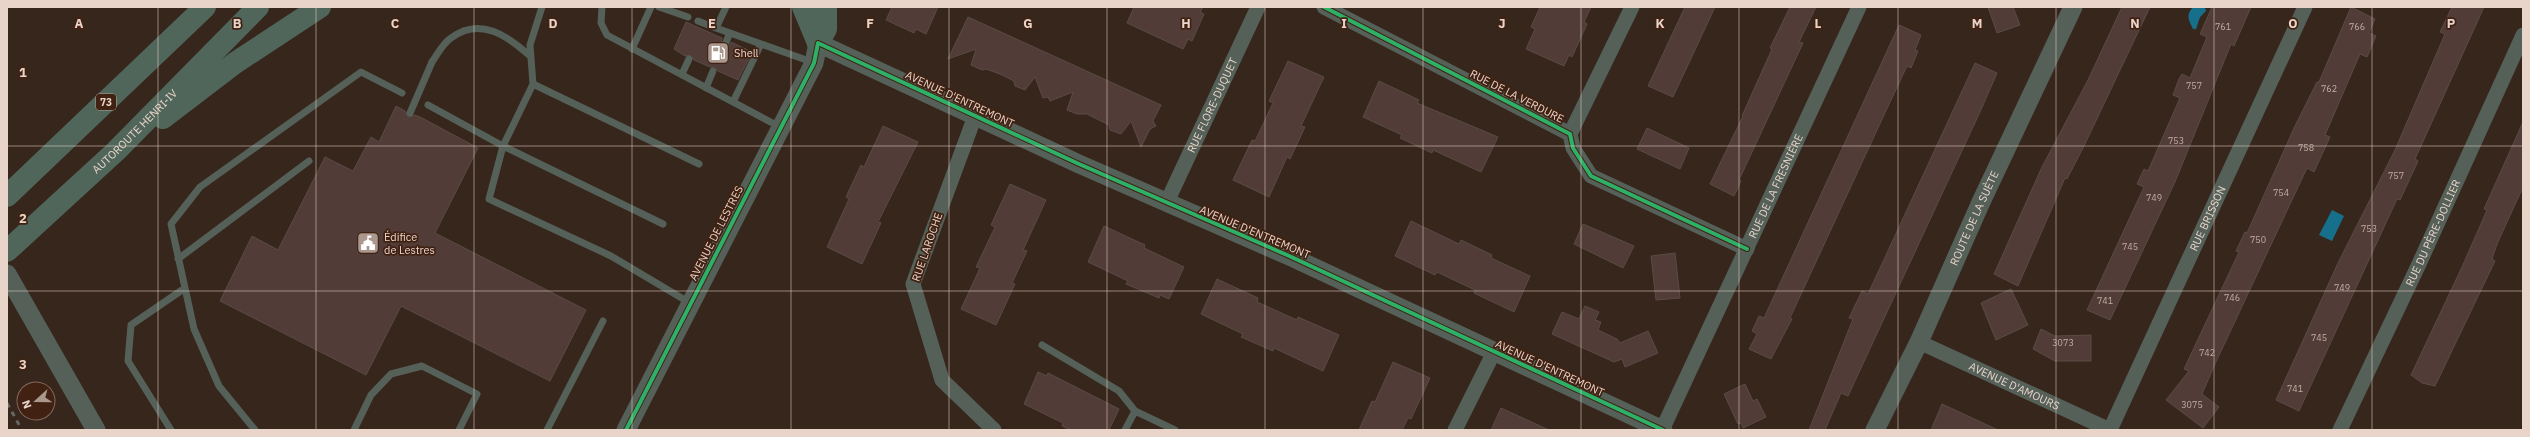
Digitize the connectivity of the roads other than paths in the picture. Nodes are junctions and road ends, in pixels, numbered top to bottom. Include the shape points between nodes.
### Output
1 (205, 7) edge
2 (258, 7) edge
3 (320, 7) edge
4 (542, 7) edge
5 (602, 7) edge
6 (651, 7) edge
7 (659, 7) edge
8 (726, 7) edge
9 (803, 7) edge
10 (826, 7) edge
11 (1258, 7) edge
12 (1324, 7) edge
13 (1632, 7) edge
14 (1859, 7) edge
15 (2073, 7) edge
16 (2305, 7) edge
17 (688, 17) dead end
18 (698, 21) dead end
19 (716, 28) junction
20 (730, 33) junction
21 (2523, 34) edge
22 (726, 42) dead end
23 (761, 44) junction
24 (632, 49) junction
25 (816, 53) junction
26 (530, 56) junction
27 (689, 59) dead end
28 (713, 71) dead end
29 (682, 74) junction
30 (533, 84) junction
31 (706, 88) junction
32 (402, 93) dead end
33 (732, 102) junction
34 (428, 106) dead end
35 (410, 113) dead end
36 (976, 116) junction
37 (780, 127) junction
38 (1570, 134) junction
39 (503, 146) junction
40 (116, 152) junction
41 (309, 161) dead end
42 (699, 164) dead end
43 (7, 196) edge
44 (1166, 204) junction
45 (663, 224) dead end
46 (11, 248) edge
47 (1748, 249) junction
48 (178, 259) junction
49 (7, 274) edge
50 (185, 288) junction
51 (690, 303) junction
52 (603, 321) dead end
53 (1919, 342) junction
54 (1042, 345) dead end
55 (1494, 352) junction
56 (1135, 411) junction
57 (96, 430) edge
58 (171, 430) edge
59 (255, 430) edge
60 (354, 430) edge
61 (459, 430) edge
62 (547, 430) edge
63 (626, 430) edge
64 (994, 430) edge
65 (1125, 430) edge
66 (1175, 430) edge
67 (1455, 430) edge
68 (1662, 430) edge
69 (1875, 430) edge
70 (2110, 430) edge
71 (2340, 430) edge

1 - 43 highway, 73
2 - 40 highway, AUTOROUTE HENRI-IV
3 - 40 highway via 235,62 195,96
4 - 26 lane via 530,45
5 - 24 lane via 601,23 607,35
6 - 24 lane
7 - 17 lane
8 - 19 lane
9 - 25 highway
10 - 25 highway via 826,29
11 - 44 street, RUE FLORE-DUQUET
12 - 38 street, RUE DE LA VERDURE
13 - 38 street
14 - 47 street, RUE DE LA FRESNIÈRE
15 - 53 street, ROUTE DE LA SUÈTE via 1981,202
16 - 70 street, RUE BRISSON
18 - 19 lane via 704,28
19 - 20 lane
20 - 22 lane
20 - 23 lane
21 - 71 street, RUE DU PÈRE-DOLLIER via 2423,257
23 - 25 lane
23 - 33 lane
24 - 29 lane
25 - 36 street, AVENUE D'ENTREMONT
25 - 37 street, AVENUE DE LESTRES
26 - 30 lane
26 - 35 lane, bridge via 503,34 486,29 470,29 450,38 432,62
27 - 29 lane
28 - 31 lane
29 - 31 lane
30 - 39 lane
30 - 42 lane
31 - 33 lane
32 - 48 lane via 361,72 200,187 170,224
33 - 37 lane
34 - 39 lane
36 - 44 street, AVENUE D'ENTREMONT
36 - 64 street, RUE LAROCHE via 913,284 942,380
37 - 51 street, AVENUE DE LESTRES
38 - 47 street, RUE DE LA VERDURE via 1573,148 1590,176
39 - 45 lane
39 - 51 lane via 489,200 611,256
40 - 46 highway, AUTOROUTE HENRI-IV
41 - 48 lane
44 - 55 street, AVENUE D'ENTREMONT via 1287,255
47 - 68 street, RUE DE LA FRESNIÈRE via 1701,342
48 - 50 lane
49 - 57 street
50 - 58 lane via 131,325 128,354 128,361
50 - 59 lane via 194,329 219,386
51 - 63 street, AVENUE DE LESTRES
52 - 62 lane
53 - 69 street, ROUTE DE LA SUÈTE
53 - 70 street, AVENUE D'AMOURS
54 - 56 lane via 1119,391
55 - 67 street
55 - 68 street, AVENUE D'ENTREMONT
56 - 65 lane
56 - 66 lane
60 - 61 lane via 371,395 391,374 422,366 477,394

